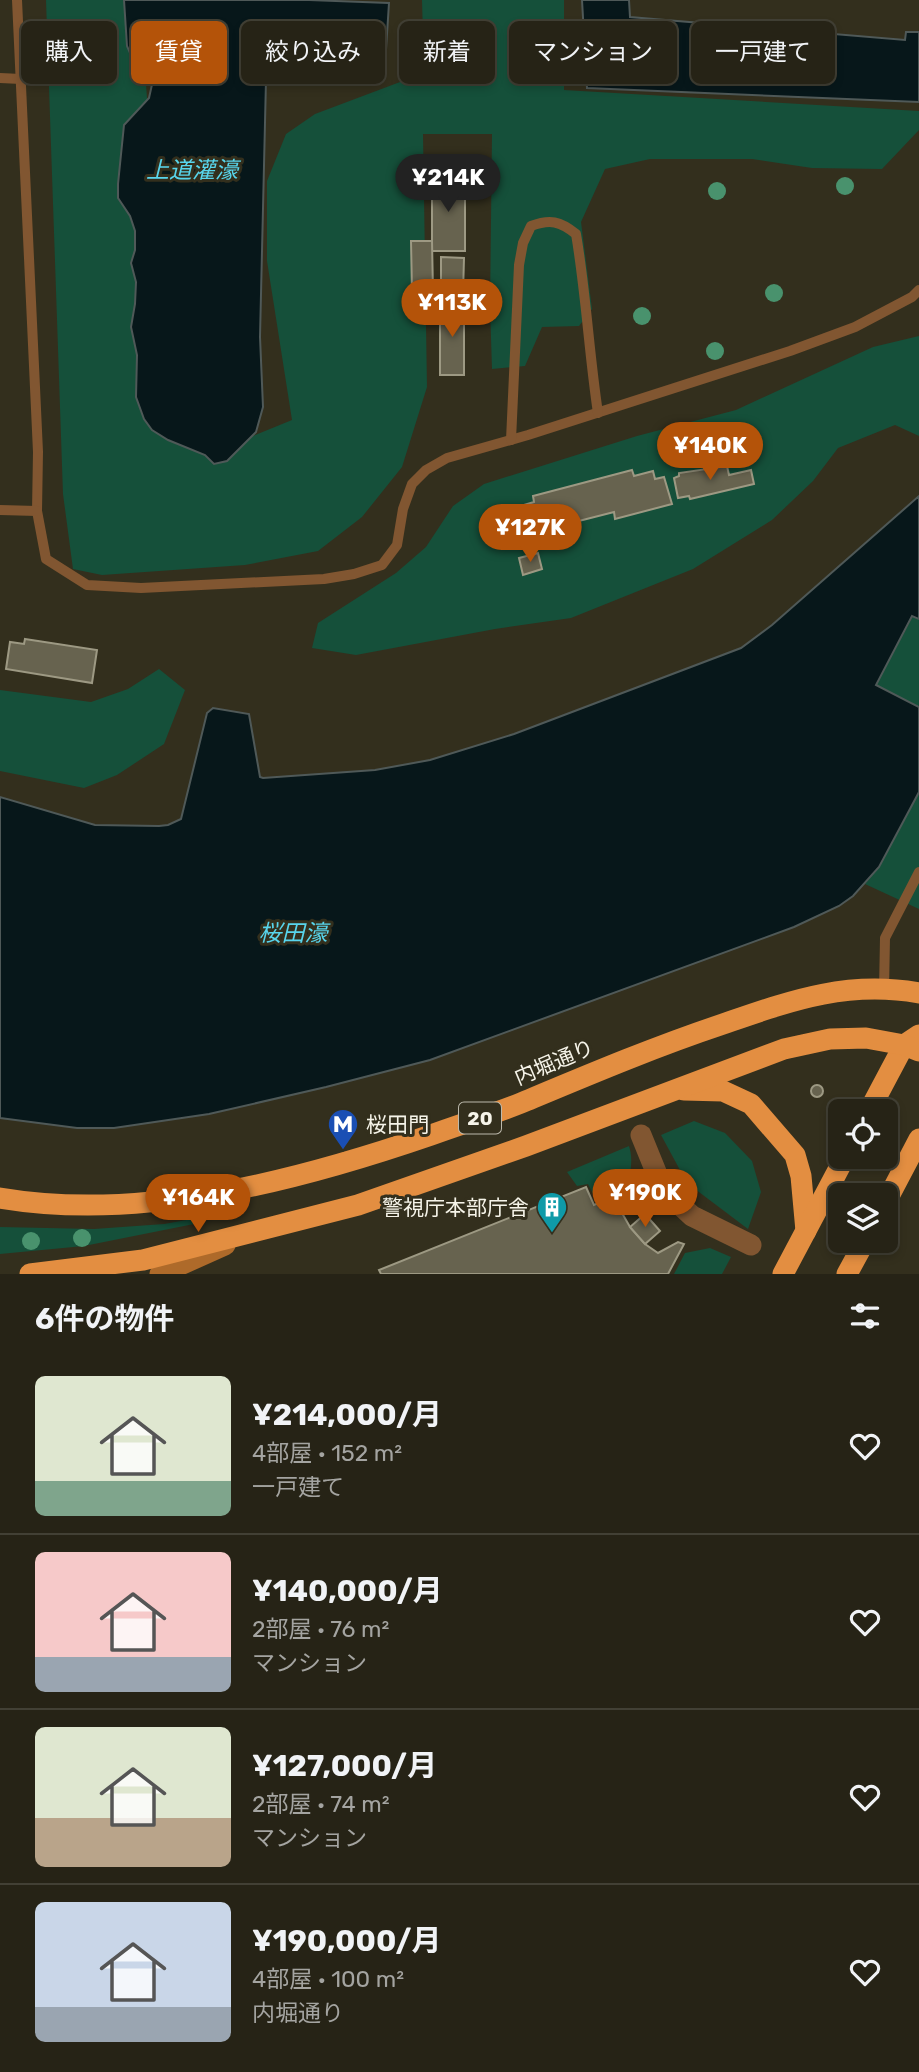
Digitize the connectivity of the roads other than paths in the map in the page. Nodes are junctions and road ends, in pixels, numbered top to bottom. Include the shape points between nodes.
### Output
1 (17, 0) edge
2 (0, 78) edge
3 (21, 79) joint
4 (21, 84) edge
5 (919, 290) edge
6 (598, 413) junction
7 (511, 440) junction
8 (0, 510) edge
9 (37, 511) junction
10 (919, 872) edge
11 (884, 990) junction
12 (919, 993) edge
13 (914, 1043) edge
14 (673, 1089) junction
15 (877, 1099) edge
16 (641, 1135) dead end
17 (919, 1139) edge
18 (919, 1165) edge
19 (839, 1169) edge
20 (899, 1175) junction
21 (895, 1183) edge
22 (0, 1198) edge
23 (30, 1203) junction
24 (0, 1205) edge
25 (806, 1231) junction
26 (253, 1233) junction
27 (751, 1245) dead end
28 (858, 1253) edge
29 (30, 1274) edge
30 (160, 1274) edge
31 (783, 1274) edge
32 (847, 1274) edge

1 - 3 lane
2 - 3 lane
4 - 9 lane
5 - 6 lane via 855,327
6 - 7 lane
6 - 7 lane via 576,234 562,223 546,220 531,226 519,265
7 - 9 lane via 447,458 426,470 411,484 397,545 382,565 324,579 141,588 87,585 46,559
8 - 9 lane
10 - 11 lane via 885,938
11 - 12 highway, 内堀通り / 20
11 - 23 highway, 内堀通り / 20 via 823,992 792,1000 649,1049 517,1105 361,1159 270,1183 117,1204
13 - 14 highway, 20 via 830,1039 784,1049
13 - 15 highway
14 - 25 highway, 20 via 723,1091 751,1104 795,1154
14 - 26 highway, 20 via 370,1200
16 - 27 street via 663,1189 692,1216
17 - 20 highway
18 - 20 highway
19 - 25 highway
20 - 21 highway
22 - 23 highway, 内堀通り / 20
23 - 24 main road
25 - 31 highway
26 - 29 highway, 20 via 143,1260
26 - 30 main road
28 - 32 highway

